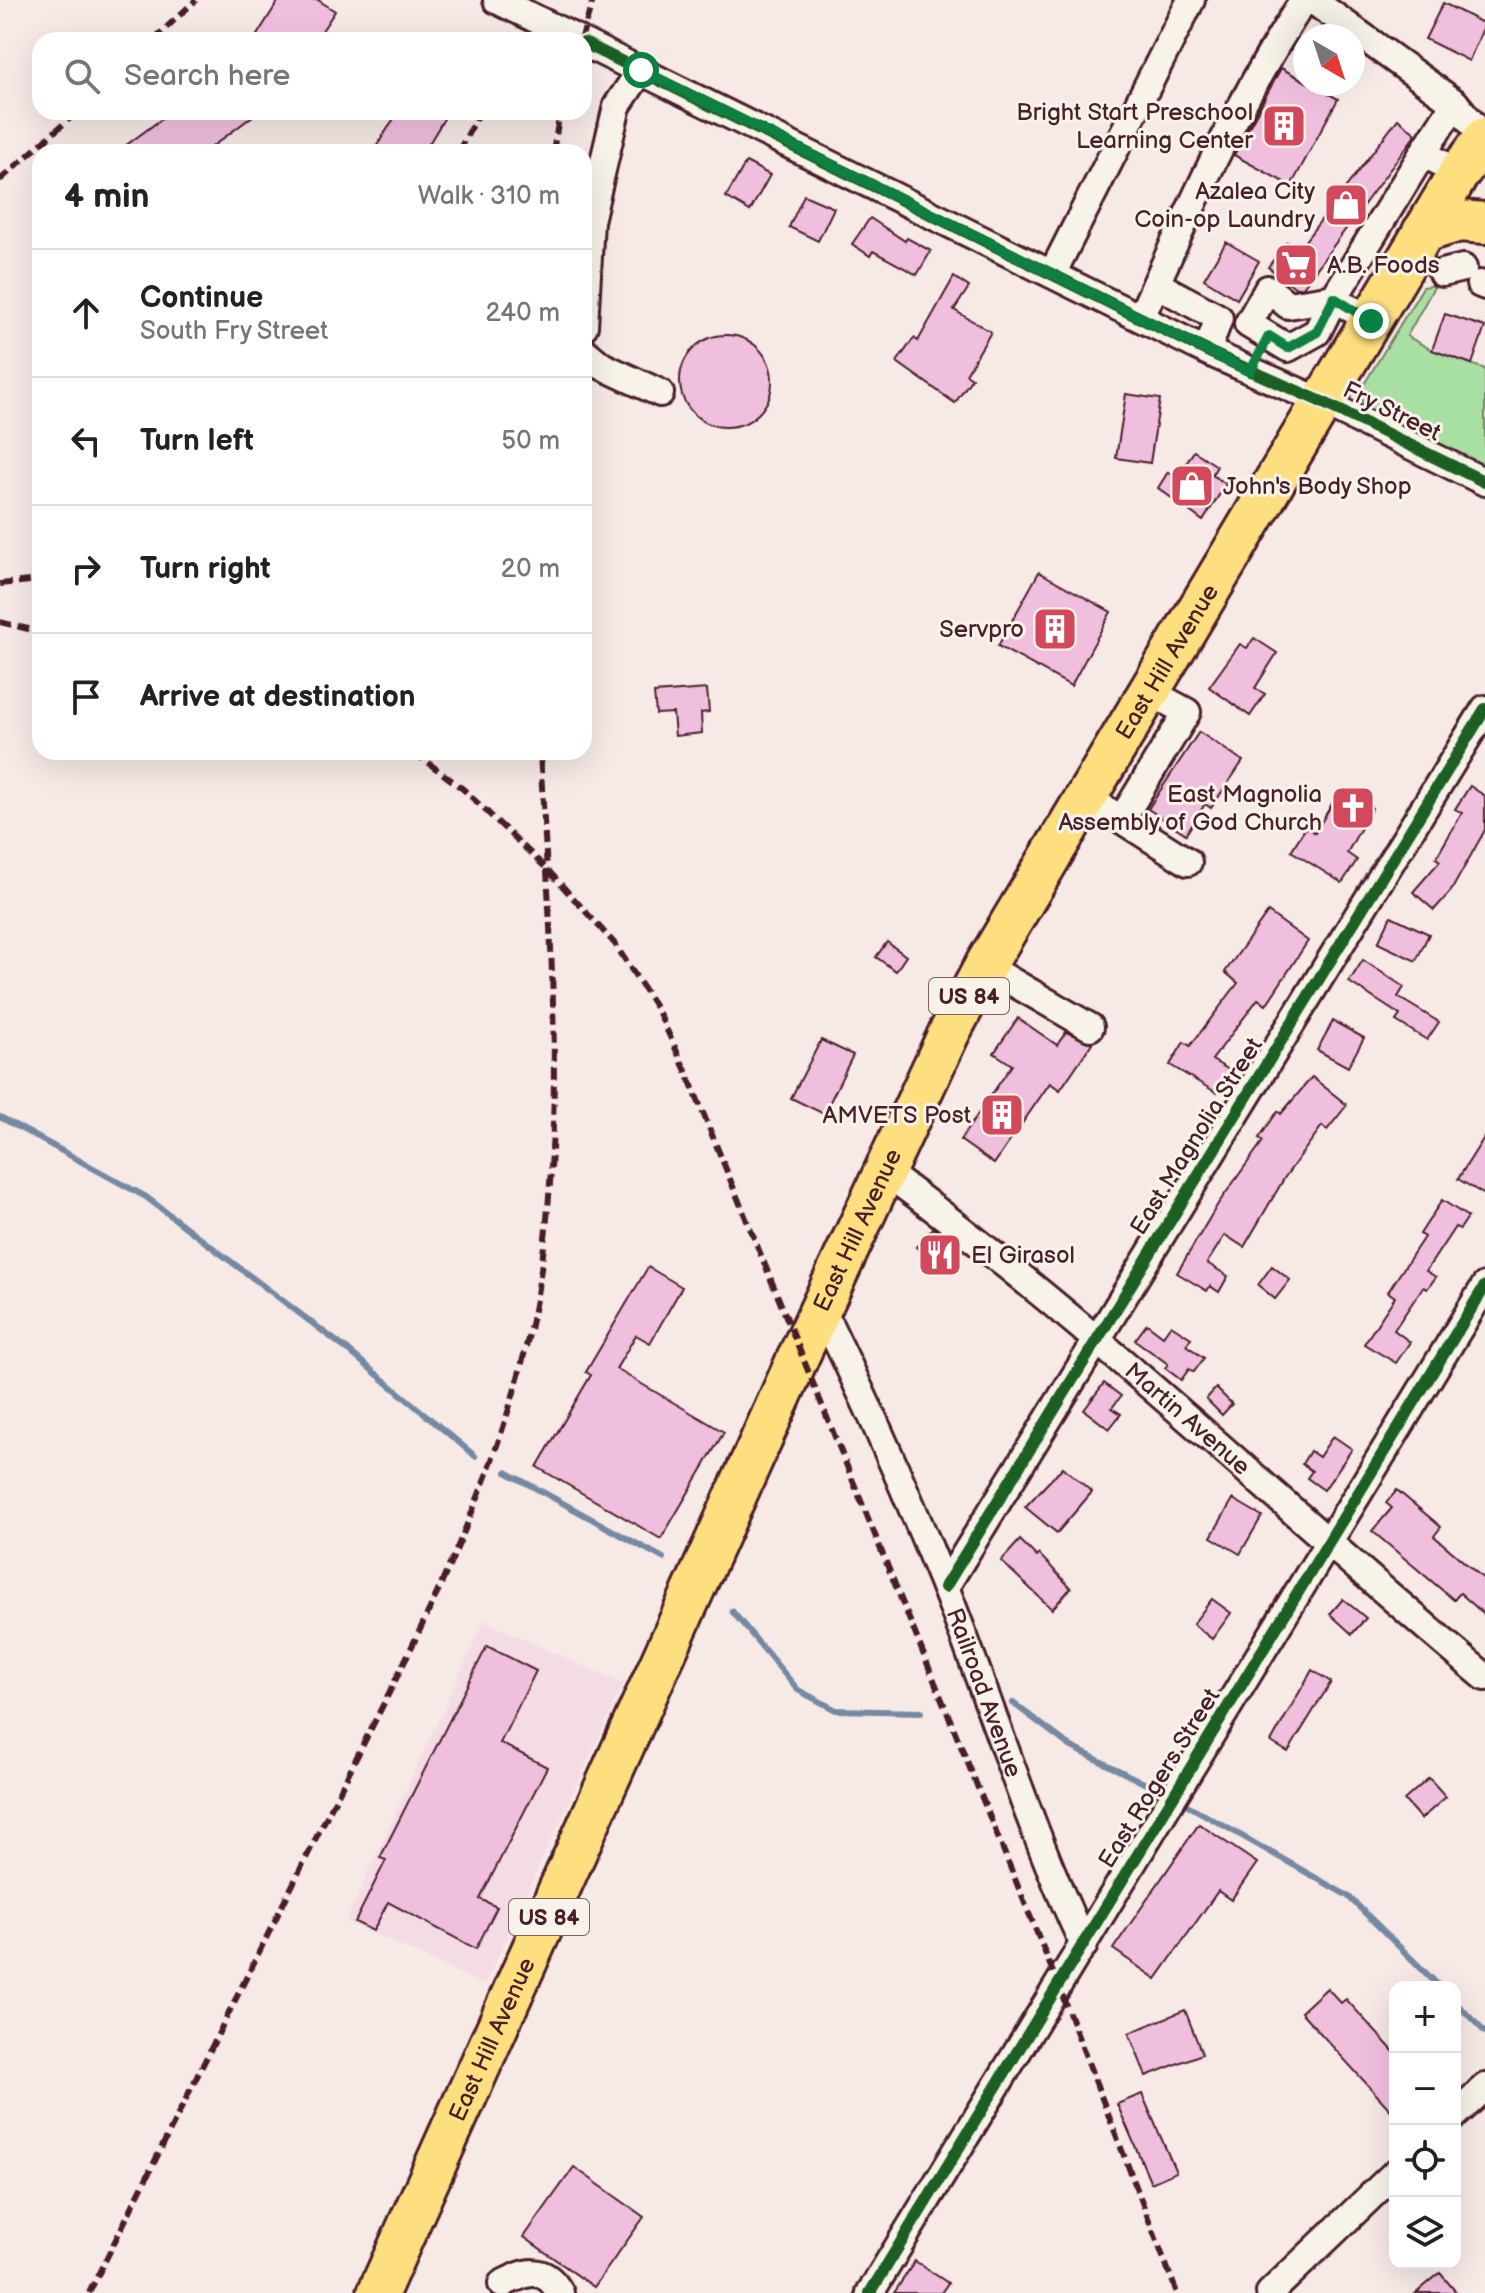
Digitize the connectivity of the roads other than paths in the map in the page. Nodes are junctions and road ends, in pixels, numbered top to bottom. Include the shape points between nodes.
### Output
1 (497, 0) edge
2 (1191, 0) edge
3 (1304, 0) edge
4 (1312, 0) edge
5 (563, 32) edge
6 (592, 46) edge
7 (641, 70) junction
8 (1455, 103) junction
9 (1485, 139) edge
10 (1423, 153) junction
11 (1459, 173) junction
12 (1395, 198) junction
13 (592, 212) edge
14 (1485, 223) edge
15 (1427, 226) junction
16 (1053, 272) junction
17 (1156, 284) junction
18 (1334, 298) junction
19 (1141, 317) junction
20 (1371, 321) junction
21 (1269, 336) junction
22 (1207, 351) junction
23 (592, 358) edge
24 (1250, 372) junction
25 (660, 393) dead end
26 (1322, 402) junction
27 (1485, 482) edge
28 (1150, 692) junction
29 (1485, 709) edge
30 (1095, 783) junction
31 (1139, 791) junction
32 (1122, 819) junction
33 (1188, 862) dead end
34 (985, 966) junction
35 (1090, 1027) dead end
36 (884, 1171) junction
37 (1485, 1286) edge
38 (821, 1308) junction
39 (1096, 1339) junction
40 (1329, 1543) junction
41 (945, 1587) junction
42 (1485, 1677) edge
43 (1084, 1945) junction
44 (1485, 2087) edge
45 (1461, 2109) edge
46 (1389, 2179) edge
47 (504, 2290) edge
48 (378, 2293) edge
49 (560, 2293) edge
50 (870, 2293) edge
51 (1270, 2293) edge

1 - 5 street, Fry Street
2 - 16 street
3 - 17 street via 1207,167
4 - 8 street
6 - 7 street, Fry Street
7 - 13 street via 617,106
7 - 16 street, Fry Street
8 - 9 street
8 - 10 street
9 - 11 highway, East Hill Avenue / US 84
10 - 11 street
10 - 12 street
11 - 15 highway, East Hill Avenue / US 84
12 - 15 street
12 - 18 street
14 - 15 highway
15 - 20 highway, East Hill Avenue / US 84
16 - 19 street, Fry Street
17 - 19 street
17 - 22 street via 1219,318
18 - 20 street
18 - 21 street via 1317,332 1288,348
18 - 21 street via 1288,305 1268,289 1248,324
19 - 22 street, Fry Street
20 - 26 highway, East Hill Avenue / US 84
21 - 24 street
22 - 24 street, Fry Street
23 - 25 street
24 - 26 street, Fry Street
26 - 27 street, Fry Street
26 - 28 highway, East Hill Avenue / US 84
28 - 30 highway, East Hill Avenue / US 84
28 - 31 street via 1187,712
29 - 39 street, East Magnolia Street
30 - 31 street
30 - 32 street
30 - 34 highway, East Hill Avenue / US 84
31 - 32 street
32 - 33 street
34 - 35 street
34 - 36 highway, East Hill Avenue / US 84
36 - 38 highway, East Hill Avenue / US 84
36 - 39 street, Martin Avenue via 978,1240
37 - 40 street, East Rogers Street
38 - 41 street, Railroad Avenue
38 - 48 highway, East Hill Avenue / US 84
39 - 40 street, Martin Avenue
39 - 41 street, East Magnolia Street
40 - 42 street, Martin Avenue
40 - 43 street, East Rogers Street
41 - 43 street, Railroad Avenue via 1058,1891
43 - 50 street, East Rogers Street
44 - 45 street
46 - 51 street
47 - 49 street via 527,2272 539,2273

